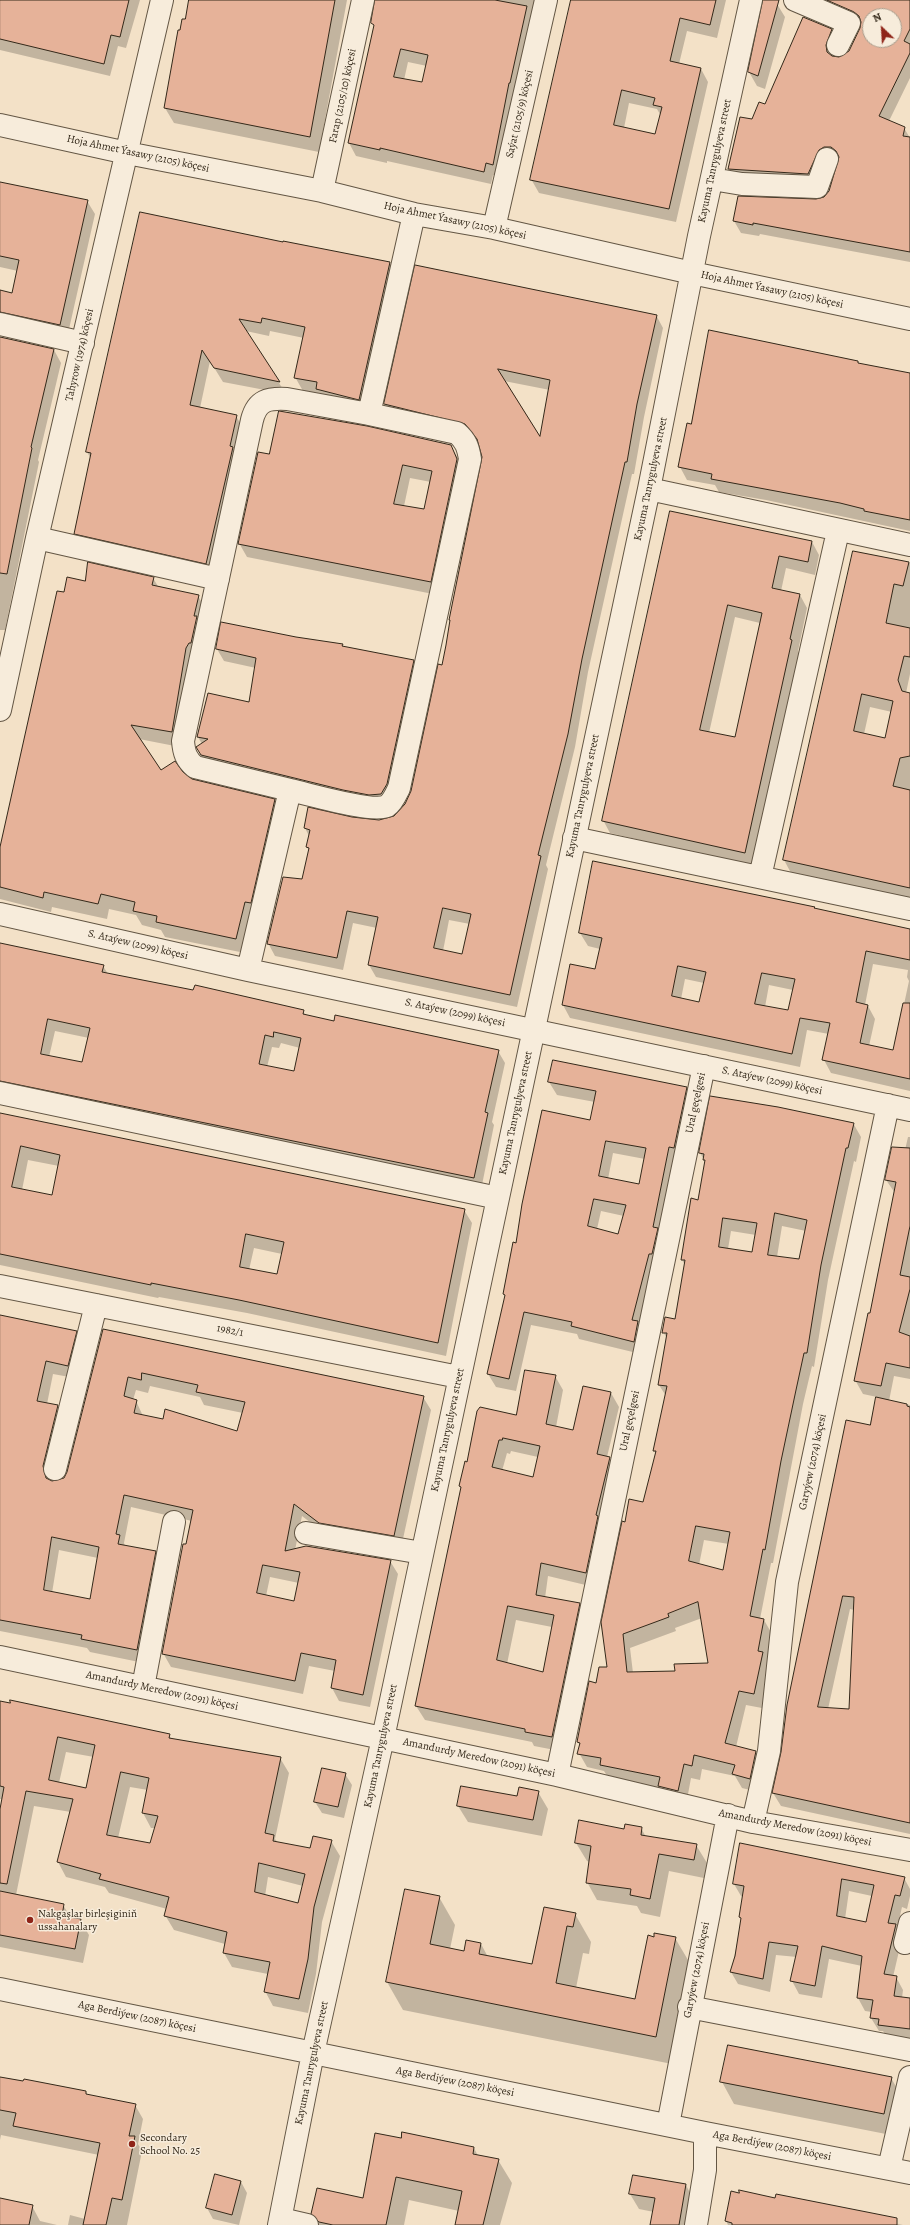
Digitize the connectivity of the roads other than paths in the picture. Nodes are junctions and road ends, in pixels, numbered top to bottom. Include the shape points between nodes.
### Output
1 (162, 0) edge
2 (363, 0) edge
3 (546, 0) edge
4 (751, 0) edge
5 (795, 0) edge
6 (838, 45) dead end
7 (0, 125) edge
8 (127, 153) junction
9 (827, 159) dead end
10 (712, 179) junction
11 (322, 191) junction
12 (414, 214) junction
13 (494, 228) junction
14 (692, 273) junction
15 (910, 319) edge
16 (0, 324) edge
17 (83, 343) junction
18 (368, 414) junction
19 (649, 489) junction
20 (838, 531) junction
21 (37, 538) junction
22 (910, 545) edge
23 (218, 579) junction
24 (0, 710) edge
25 (290, 790) junction
26 (574, 838) junction
27 (760, 877) junction
28 (910, 909) edge
29 (0, 914) edge
30 (248, 970) junction
31 (533, 1030) junction
32 (704, 1066) junction
33 (0, 1093) edge
34 (888, 1105) junction
35 (910, 1110) edge
36 (498, 1198) junction
37 (0, 1286) edge
38 (96, 1305) junction
39 (459, 1377) junction
40 (55, 1470) dead end
41 (174, 1522) dead end
42 (306, 1533) dead end
43 (422, 1553) junction
44 (0, 1657) edge
45 (142, 1687) junction
46 (383, 1738) junction
47 (557, 1775) junction
48 (728, 1815) junction
49 (753, 1822) junction
50 (910, 1850) edge
51 (0, 1989) edge
52 (689, 2008) junction
53 (910, 2050) edge
54 (313, 2053) junction
55 (910, 2077) edge
56 (668, 2125) junction
57 (705, 2133) junction
58 (889, 2168) junction
59 (910, 2173) edge
60 (280, 2222) edge
61 (307, 2225) edge
62 (696, 2225) edge

1 - 8 street, Tahyrow (1974) köçesi
2 - 11 street, Farap (2105/10) köçesi
3 - 13 street, Saýat (2105/9) köçesi
4 - 10 street, Kayuma Tanrygulyeva street
5 - 6 street via 849,23
7 - 8 street, Hoja Ahmet Ýasawy (2105) köçesi
8 - 11 street, Hoja Ahmet Ýasawy (2105) köçesi
8 - 17 street, Tahyrow (1974) köçesi
9 - 10 street via 817,187 742,184
10 - 14 street, Kayuma Tanrygulyeva street
11 - 12 street, Hoja Ahmet Ýasawy (2105) köçesi
12 - 13 street, Hoja Ahmet Ýasawy (2105) köçesi
12 - 18 street
13 - 14 street, Hoja Ahmet Ýasawy (2105) köçesi
14 - 15 street, Hoja Ahmet Ýasawy (2105) köçesi
14 - 19 street, Kayuma Tanrygulyeva street
16 - 17 street
17 - 21 street, Tahyrow (1974) köçesi
18 - 23 street via 274,398 262,402 254,410
18 - 25 street via 457,433 466,444 470,459 399,788 394,798 388,805 369,808
19 - 20 street
19 - 26 street, Kayuma Tanrygulyeva street
20 - 22 street
20 - 27 street
21 - 23 street
21 - 24 street, Tahyrow (1974) köçesi
23 - 25 street via 183,741 184,752 188,761 204,770
25 - 30 street
26 - 27 street
26 - 31 street, Kayuma Tanrygulyeva street
27 - 28 street
29 - 30 street, S. Ataýew (2099) köçesi
30 - 31 street, S. Ataýew (2099) köçesi
31 - 32 street, S. Ataýew (2099) köçesi
31 - 36 street, Kayuma Tanrygulyeva street
32 - 34 street, S. Ataýew (2099) köçesi
32 - 47 street, Ural geçelgesi
33 - 36 street
34 - 35 street, S. Ataýew (2099) köçesi
34 - 49 street, Garyýew (2074) köçesi via 787,1582 769,1751
36 - 39 street, Kayuma Tanrygulyeva street
37 - 38 street, 1982/1
38 - 39 street, 1982/1
38 - 40 street
39 - 43 street, Kayuma Tanrygulyeva street
41 - 45 street
42 - 43 street
43 - 46 street, Kayuma Tanrygulyeva street
44 - 45 street, Amandurdy Meredow (2091) köçesi
45 - 46 street, Amandurdy Meredow (2091) köçesi
46 - 47 street, Amandurdy Meredow (2091) köçesi
46 - 54 street, Kayuma Tanrygulyeva street
47 - 48 street, Amandurdy Meredow (2091) köçesi
48 - 49 street, Amandurdy Meredow (2091) köçesi
48 - 52 street, Garyýew (2074) köçesi
49 - 50 street, Amandurdy Meredow (2091) köçesi
51 - 54 street, Aga Berdiýew (2087) köçesi
52 - 53 street
52 - 56 street, Garyýew (2074) köçesi
54 - 56 street, Aga Berdiýew (2087) köçesi
54 - 60 street, Kayuma Tanrygulyeva street
55 - 58 street
56 - 57 street, Aga Berdiýew (2087) köçesi
57 - 58 street, Aga Berdiýew (2087) köçesi
57 - 62 street via 705,2170
58 - 59 street, Aga Berdiýew (2087) köçesi
60 - 61 street

